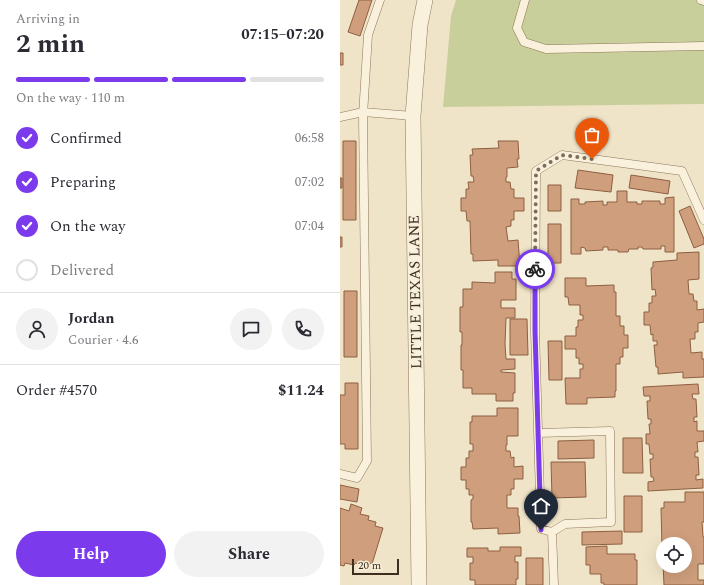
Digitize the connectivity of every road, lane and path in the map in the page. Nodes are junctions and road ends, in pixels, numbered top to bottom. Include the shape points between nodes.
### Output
1 (380, 0) edge
2 (426, 0) edge
3 (525, 0) edge
4 (700, 0) edge
5 (704, 1) edge
6 (704, 46) edge
7 (363, 112) junction
8 (413, 116) junction
9 (340, 117) edge
10 (704, 220) edge
11 (538, 433) junction
12 (340, 474) edge
13 (552, 532) junction
14 (419, 585) edge
15 (554, 585) edge

1 - 7 lane via 368,35
2 - 8 street, LITTLE TEXAS LANE via 420,25
3 - 6 lane via 517,28 524,42 546,49
4 - 5 lane
7 - 8 lane
7 - 9 lane
7 - 12 lane via 367,461 357,478
8 - 14 street, LITTLE TEXAS LANE
10 - 11 lane via 682,171 562,155 536,171 535,331
11 - 13 lane via 541,530
11 - 13 lane via 610,431 611,522 565,524
13 - 15 lane

